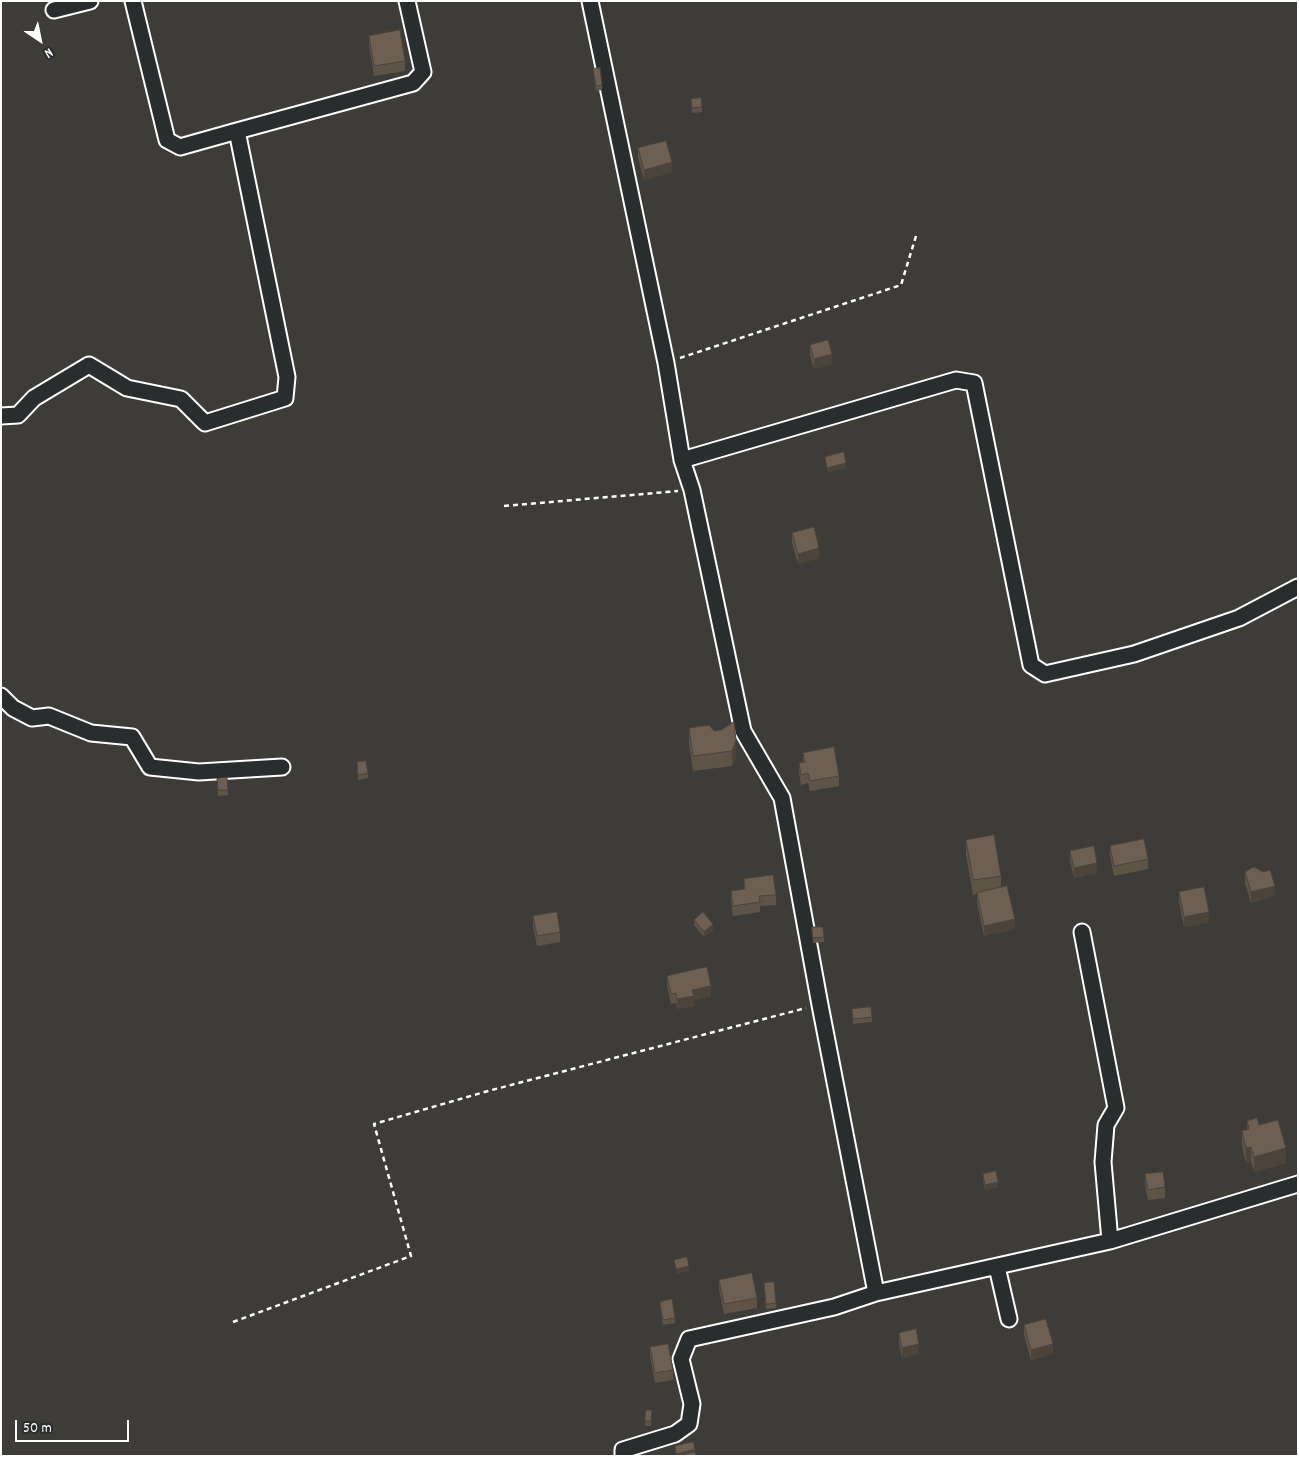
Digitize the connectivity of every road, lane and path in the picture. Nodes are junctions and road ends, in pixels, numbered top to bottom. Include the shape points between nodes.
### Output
1 (90, 1) edge
2 (133, 1) edge
3 (407, 1) edge
4 (590, 1) edge
5 (54, 10) dead end
6 (237, 131) junction
7 (916, 236) dead end
8 (666, 363) junction
9 (1, 416) edge
10 (682, 460) junction
11 (692, 490) junction
12 (504, 506) dead end
13 (1298, 587) edge
14 (1, 696) edge
15 (282, 767) dead end
16 (1082, 932) dead end
17 (820, 1004) junction
18 (1298, 1184) edge
19 (1110, 1241) junction
20 (997, 1267) junction
21 (876, 1293) junction
22 (1009, 1319) dead end
23 (233, 1322) dead end
24 (623, 1456) edge

1 - 5 street
2 - 6 street via 167,140 180,147
3 - 6 street via 423,72 413,83
4 - 8 street
6 - 9 street via 287,377 285,398 206,423 181,399 127,388 89,365 34,398 18,415
7 - 8 path via 901,284
8 - 10 street
10 - 11 street
10 - 13 street via 956,380 974,383 1031,665 1045,674 1134,654 1239,618
11 - 12 path
11 - 17 street via 743,731 782,798
14 - 15 street via 13,708 32,718 49,716 91,733 132,737 150,767 199,772
16 - 19 street via 1116,1108 1106,1125 1103,1162
17 - 21 street
17 - 23 path via 374,1124 411,1256
18 - 19 street
19 - 20 street
20 - 21 street
20 - 22 street
21 - 24 street via 834,1307 689,1339 681,1359 692,1404 689,1424 675,1434 623,1450

